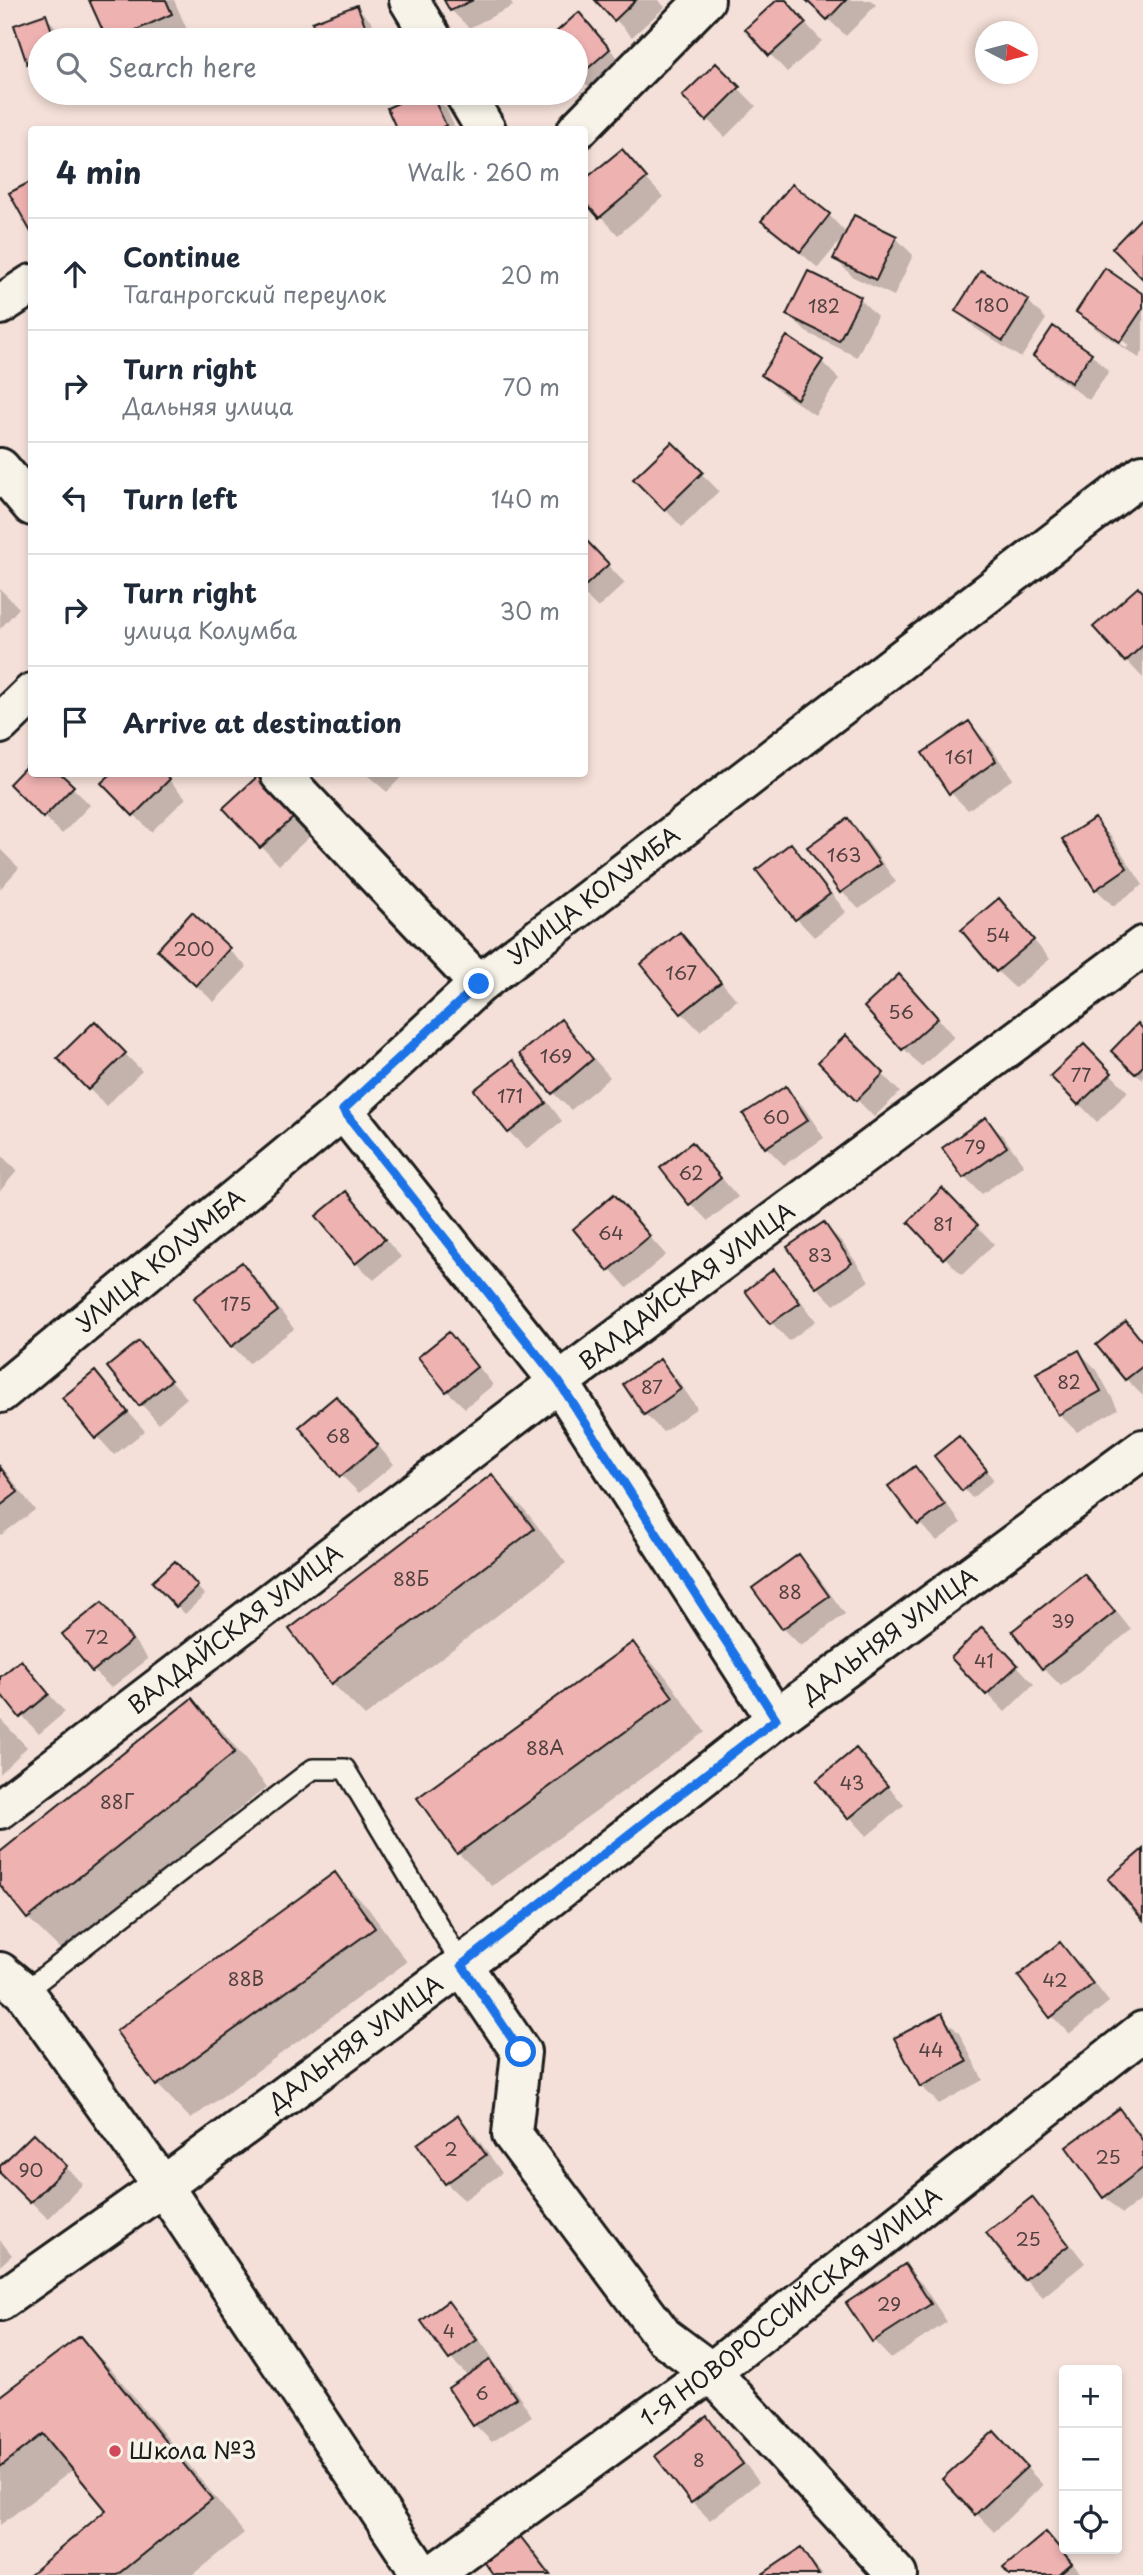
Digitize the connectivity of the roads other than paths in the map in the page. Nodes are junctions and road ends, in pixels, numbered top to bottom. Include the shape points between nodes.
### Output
1 (409, 0) edge
2 (705, 0) edge
3 (426, 28) edge
4 (471, 105) edge
5 (484, 126) edge
6 (581, 126) edge
7 (28, 287) edge
8 (0, 305) edge
9 (0, 468) edge
10 (1143, 474) edge
11 (28, 501) edge
12 (28, 697) edge
13 (0, 724) edge
14 (283, 777) edge
15 (1143, 946) edge
16 (479, 984) junction
17 (343, 1110) junction
18 (559, 1382) junction
19 (0, 1393) edge
20 (1143, 1449) edge
21 (776, 1719) junction
22 (0, 1809) edge
23 (462, 1965) junction
24 (12, 1982) edge
25 (1143, 2031) edge
26 (163, 2186) junction
27 (0, 2301) edge
28 (710, 2372) junction
29 (422, 2575) edge
30 (432, 2575) edge
31 (897, 2575) edge

1 - 3 street
2 - 6 street
4 - 5 street
7 - 8 street
9 - 11 street
10 - 16 street, УЛИЦА КОЛУМБА
12 - 13 street
14 - 16 street
15 - 18 street, ВАЛДАЙСКАЯ УЛИЦА
16 - 17 street, УЛИЦА КОЛУМБА
17 - 18 street
17 - 19 street, УЛИЦА КОЛУМБА
18 - 21 street
18 - 22 street, ВАЛДАЙСКАЯ УЛИЦА
20 - 21 street, ДАЛЬНЯЯ УЛИЦА
21 - 23 street, ДАЛЬНЯЯ УЛИЦА
23 - 24 lane via 345,1769 313,1769
23 - 26 street, ДАЛЬНЯЯ УЛИЦА
23 - 28 street via 521,2052 512,2134 663,2336
24 - 26 street
25 - 28 street, 1-Я НОВОРОССИЙСКАЯ УЛИЦА
26 - 27 street, ДАЛЬНЯЯ УЛИЦА
26 - 29 street
28 - 30 street, 1-Я НОВОРОССИЙСКАЯ УЛИЦА
28 - 31 street

